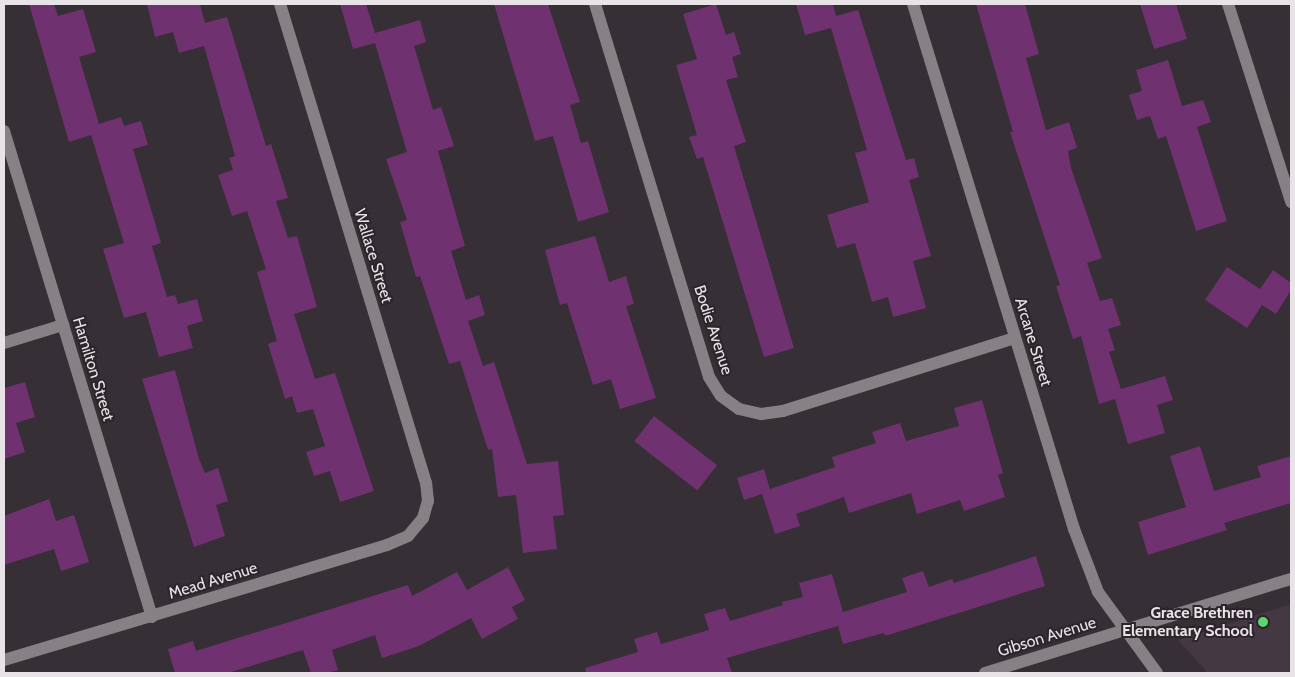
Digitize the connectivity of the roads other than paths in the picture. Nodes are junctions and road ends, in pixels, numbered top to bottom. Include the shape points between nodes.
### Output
1 (280, 4) edge
2 (595, 4) edge
3 (913, 4) edge
4 (1228, 4) edge
5 (4, 131) edge
6 (1291, 202) edge
7 (63, 325) junction
8 (1015, 338) junction
9 (4, 343) edge
10 (423, 518) joint
11 (1291, 579) edge
12 (152, 617) junction
13 (1124, 631) junction
14 (4, 660) edge
15 (985, 673) edge
16 (1156, 673) edge

1 - 10 street, Wallace Street via 426,483 428,501
2 - 8 street, Bodie Avenue via 709,377 721,396 739,409 761,414 783,411
3 - 8 street, Arcane Street
4 - 6 street
5 - 7 street, Hamilton Street
7 - 9 street
7 - 12 street, Hamilton Street
8 - 13 street, Arcane Street via 1074,528 1098,592
10 - 12 street, Mead Avenue via 408,536 387,545
11 - 13 street, Gibson Avenue
12 - 14 street, Mead Avenue
13 - 15 street, Gibson Avenue
13 - 16 street, Arcane Street

